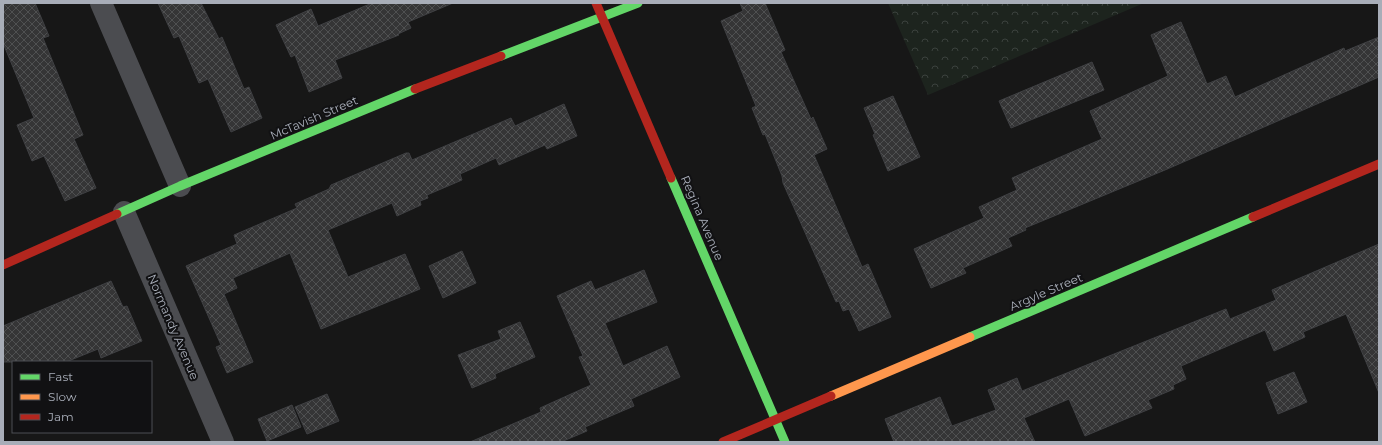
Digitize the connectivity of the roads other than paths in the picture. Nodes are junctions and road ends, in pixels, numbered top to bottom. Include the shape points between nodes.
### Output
1 (101, 3) edge
2 (596, 3) edge
3 (638, 3) edge
4 (602, 18) junction
5 (1379, 164) edge
6 (180, 186) junction
7 (124, 212) junction
8 (3, 265) edge
9 (776, 420) junction
10 (223, 442) edge
11 (723, 442) edge
12 (785, 442) edge

1 - 6 street
2 - 4 street, Regina Avenue
3 - 4 street, McTavish Street
4 - 6 street, McTavish Street via 378,104
4 - 9 street, Regina Avenue
5 - 9 street, Argyle Street
6 - 7 street, McTavish Street
7 - 8 street, McTavish Street
7 - 10 street, Normandy Avenue
9 - 11 street, Argyle Street
9 - 12 street, Regina Avenue

